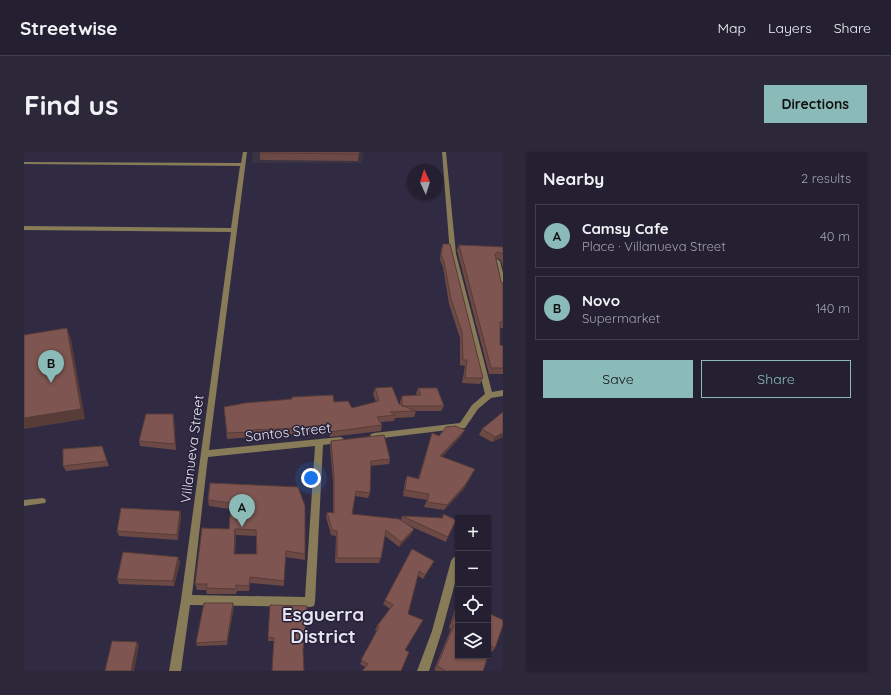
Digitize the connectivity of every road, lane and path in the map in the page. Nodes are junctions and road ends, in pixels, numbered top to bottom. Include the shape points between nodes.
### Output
1 (245, 152) edge
2 (444, 152) edge
3 (24, 163) edge
4 (243, 165) junction
5 (24, 228) edge
6 (235, 230) junction
7 (497, 261) edge
8 (503, 287) edge
9 (503, 393) edge
10 (489, 395) junction
11 (366, 437) edge
12 (350, 439) edge
13 (319, 443) junction
14 (204, 454) junction
15 (43, 501) dead end
16 (24, 503) edge
17 (455, 565) edge
18 (186, 600) junction
19 (174, 671) edge
20 (423, 671) edge

1 - 4 street, Villanueva Street
2 - 10 street via 453,254
3 - 4 street
4 - 6 street, Villanueva Street
5 - 6 street
6 - 14 street, Villanueva Street
7 - 8 street
9 - 10 street
10 - 11 street via 475,407 462,426
12 - 13 street, Santos Street
13 - 14 street, Santos Street
13 - 18 street via 310,602
14 - 18 street, Villanueva Street
15 - 16 lane
17 - 20 street
18 - 19 street, Villanueva Street

